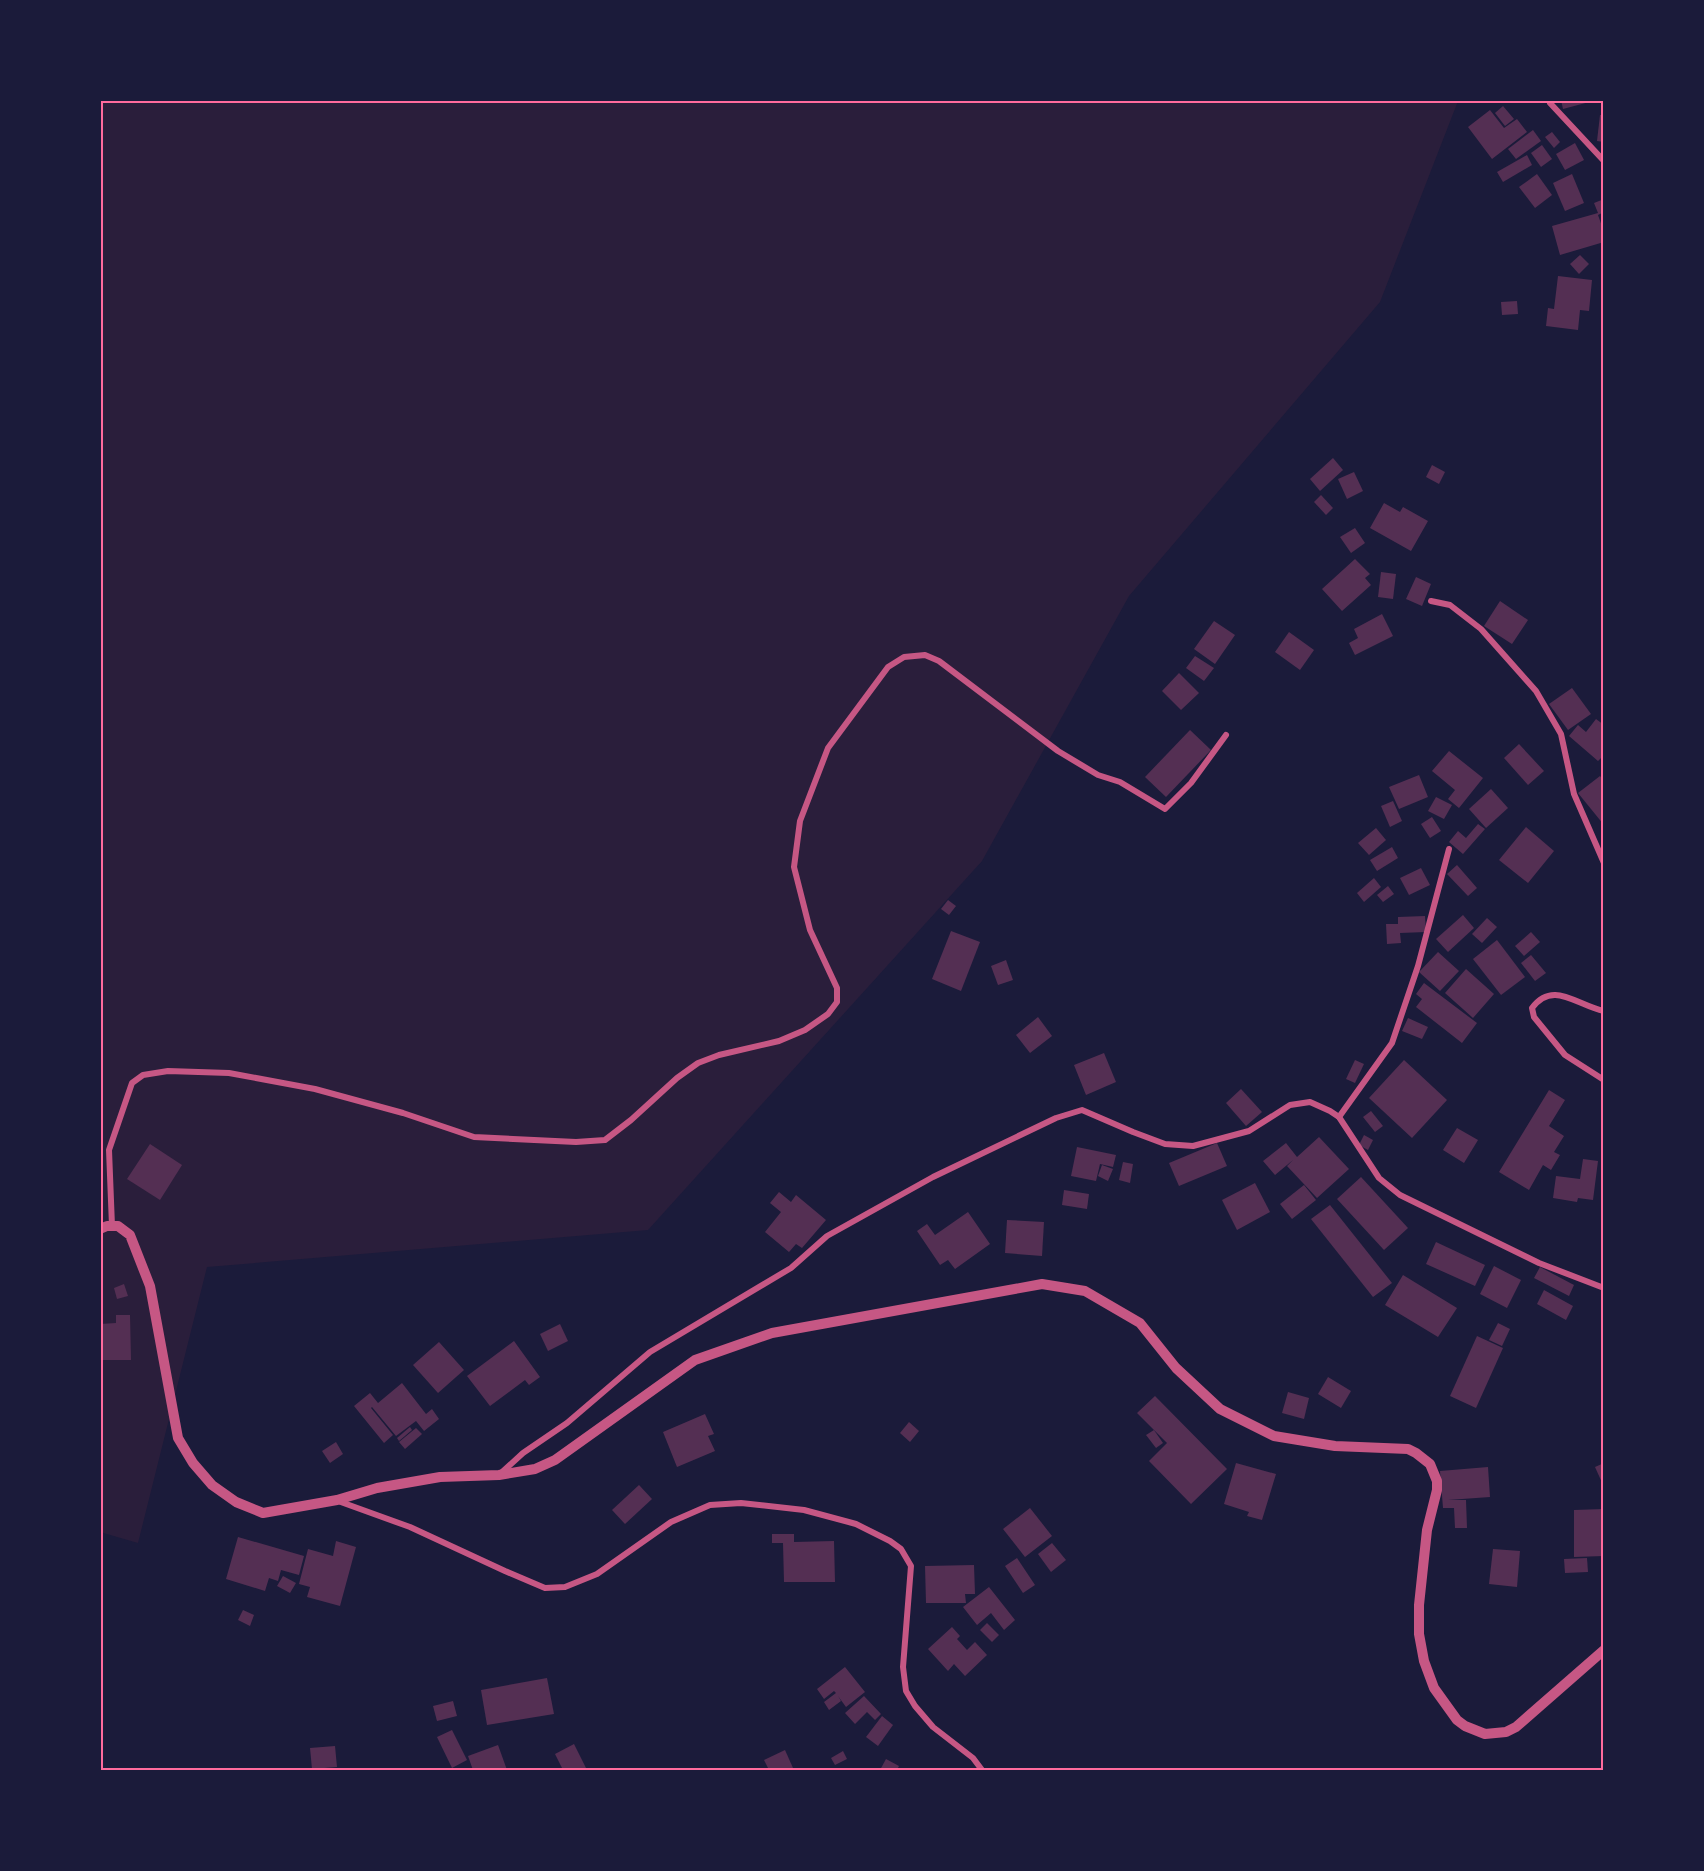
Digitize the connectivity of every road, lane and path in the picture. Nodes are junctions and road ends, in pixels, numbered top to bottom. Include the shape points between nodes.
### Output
1 (1550, 103) dead end
2 (1604, 161) edge
3 (1431, 601) dead end
4 (1226, 735) dead end
5 (1449, 849) dead end
6 (1604, 863) edge
7 (1604, 1011) edge
8 (1604, 1080) edge
9 (1339, 1117) junction
10 (112, 1226) junction
11 (100, 1229) edge
12 (1604, 1288) edge
13 (499, 1475) junction
14 (337, 1500) junction
15 (1604, 1650) edge
16 (982, 1770) edge

1 - 2 street
3 - 6 street via 1450,605 1481,629 1536,691 1561,734 1574,794
4 - 10 street via 1191,783 1165,809 1058,751 939,661 925,655 904,657 888,667 828,748 800,821 794,867 810,930 837,988 837,1002 806,1030 698,1063 605,1140 576,1142 474,1137 315,1089 229,1072 168,1071 143,1075 132,1083 109,1150
5 - 9 street via 1418,966 1392,1043
7 - 8 street via 1550,994 1539,998 1532,1008 1534,1017 1565,1055
9 - 12 street via 1379,1178 1400,1195 1539,1263
9 - 13 street via 1310,1102 1290,1105 1249,1131 1193,1146 1165,1144 1082,1110 1056,1118 933,1177 827,1236 790,1268 650,1352
10 - 11 street
10 - 14 street via 123,1228 130,1235 150,1287 178,1438 193,1463 212,1485 263,1513
13 - 14 street via 440,1477
13 - 15 street via 535,1469 555,1460 695,1360 772,1333 1042,1284 1085,1291 1140,1323 1176,1368 1220,1409 1274,1436 1335,1446 1408,1449 1430,1464 1437,1490 1427,1530 1419,1634 1434,1688 1465,1726 1485,1734 1516,1727
14 - 16 street via 410,1527 545,1588 565,1587 597,1574 671,1522 710,1505 741,1503 804,1510 856,1524 890,1540 911,1566 903,1667 906,1690 933,1727

